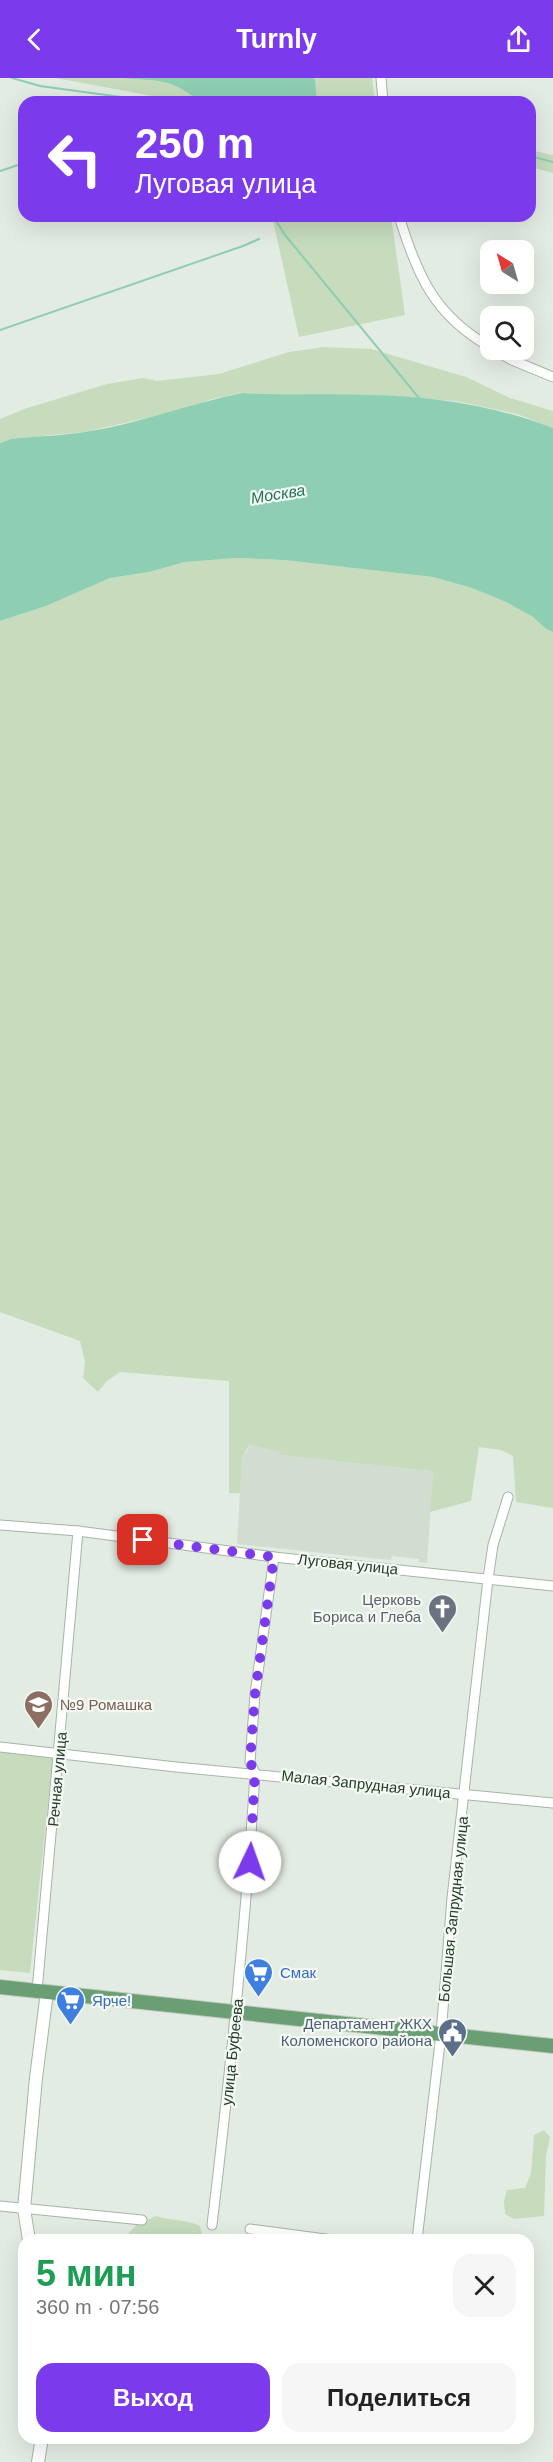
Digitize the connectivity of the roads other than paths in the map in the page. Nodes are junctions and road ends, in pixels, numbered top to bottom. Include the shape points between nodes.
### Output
1 (381, 78) edge
2 (382, 96) edge
3 (401, 222) edge
4 (480, 339) edge
5 (516, 360) edge
6 (553, 377) edge
7 (508, 1497) dead end
8 (0, 1525) edge
9 (78, 1532) junction
10 (274, 1557) junction
11 (488, 1579) junction
12 (553, 1586) edge
13 (0, 1747) edge
14 (59, 1755) junction
15 (255, 1773) junction
16 (465, 1794) junction
17 (553, 1803) edge
18 (0, 1988) edge
19 (42, 1992) junction
20 (237, 2012) junction
21 (441, 2034) junction
22 (553, 2046) edge
23 (0, 2206) edge
24 (24, 2209) junction
25 (142, 2220) dead end
26 (212, 2225) dead end
27 (250, 2229) dead end
28 (28, 2234) edge
29 (288, 2234) edge
30 (415, 2234) edge
31 (41, 2444) edge
32 (38, 2462) edge

1 - 2 street
3 - 4 street via 412,259 430,294 453,319
5 - 6 street
7 - 11 street, Большая Запрудная улица via 493,1545
8 - 9 street, Луговая улица
9 - 10 street, Луговая улица
9 - 14 street, Речная улица
10 - 11 street, Луговая улица
10 - 15 street, улица Буфеева via 255,1694 250,1762
11 - 12 street, Луговая улица
11 - 16 street, Большая Запрудная улица
13 - 14 street, Малая Запрудная улица
14 - 15 street, Малая Запрудная улица
14 - 19 street, Речная улица
15 - 16 street, Малая Запрудная улица
15 - 20 street, улица Буфеева
16 - 17 street, Малая Запрудная улица
16 - 21 street, Большая Запрудная улица
18 - 19 main road
19 - 20 main road
19 - 24 street, Речная улица
20 - 21 main road
20 - 26 street, улица Буфеева
21 - 22 main road
21 - 30 street, Большая Запрудная улица
23 - 24 street
24 - 25 street
24 - 28 street, Речная улица
27 - 29 street
31 - 32 street

